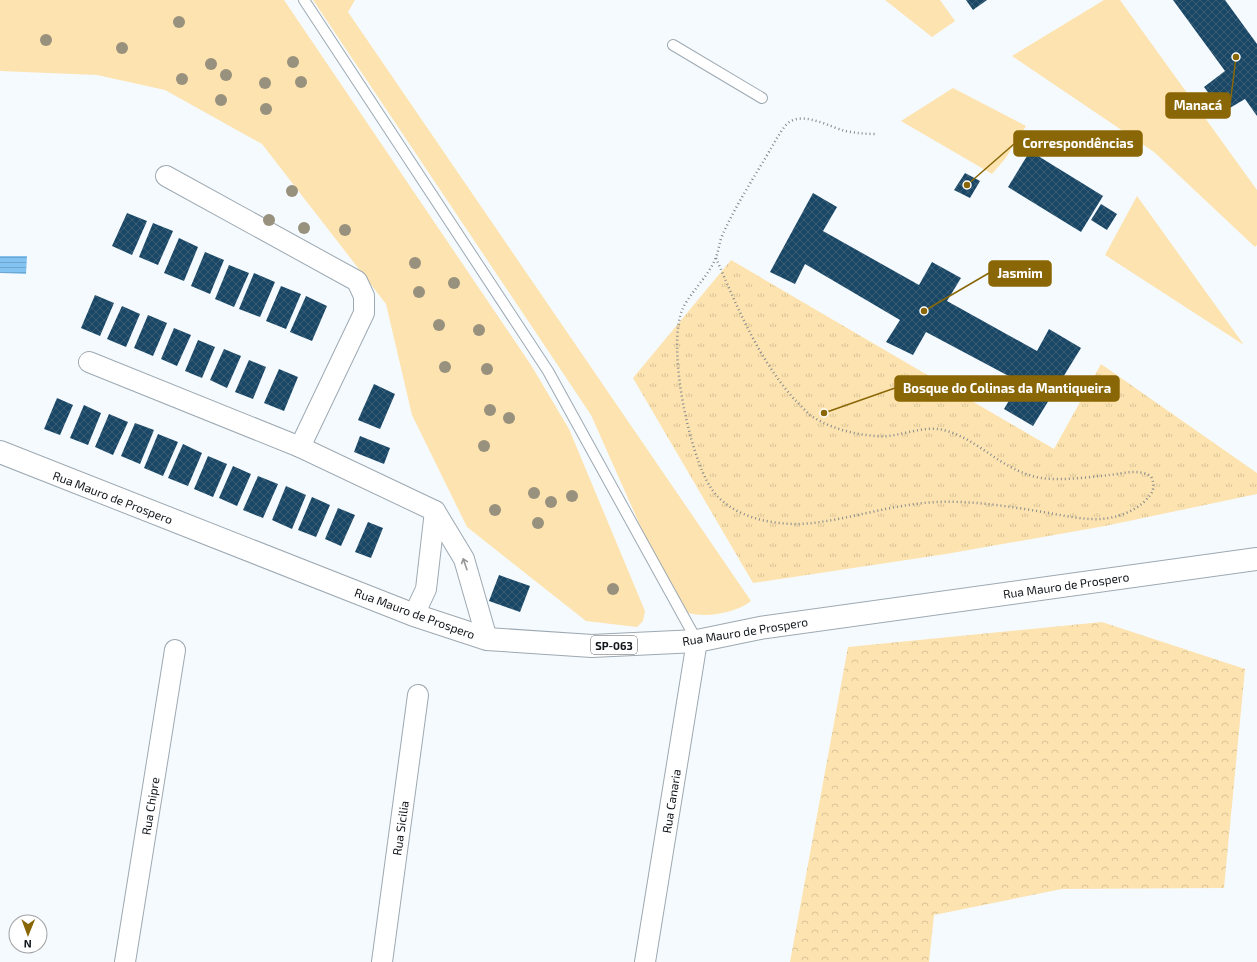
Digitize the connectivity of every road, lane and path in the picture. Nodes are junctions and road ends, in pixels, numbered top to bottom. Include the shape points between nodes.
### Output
1 (304, 0) edge
2 (673, 46) dead end
3 (762, 98) dead end
4 (876, 134) dead end
5 (166, 176) dead end
6 (716, 258) junction
7 (89, 362) dead end
8 (300, 447) junction
9 (0, 452) edge
10 (434, 511) junction
11 (1257, 559) edge
12 (414, 615) junction
13 (487, 639) junction
14 (697, 641) junction
15 (175, 650) dead end
16 (418, 694) dead end
17 (125, 962) edge
18 (382, 962) edge
19 (645, 962) edge

1 - 14 lane via 548,371
2 - 3 lane
4 - 6 path via 855,133 812,120 791,121 777,138 729,220
5 - 8 street via 357,281 364,296 364,313
6 - 6 path via 732,296 763,355 788,392 809,414 831,426 878,437 926,429 946,430 998,461 1020,472 1041,478 1059,479 1131,471 1144,472 1152,476 1155,485 1153,494 1139,507 1120,516 1100,519 986,503 952,502 912,505 812,524 780,523 751,517 728,506 712,490 700,468 690,439 678,379 678,330 683,309
7 - 8 street
8 - 10 street
9 - 12 main road, Rua Mauro de Prospero / SP-063
10 - 12 street via 426,589
13 -> 10 street via 464,560
11 - 14 main road, Rua Mauro de Prospero / SP-063 via 760,628
12 - 13 main road, Rua Mauro de Prospero / SP-063
13 - 14 main road, Rua Mauro de Prospero / SP-063 via 592,646
14 - 19 street, Rua Canaria
15 - 17 street, Rua Chipre
16 - 18 street, Rua Sicilia

